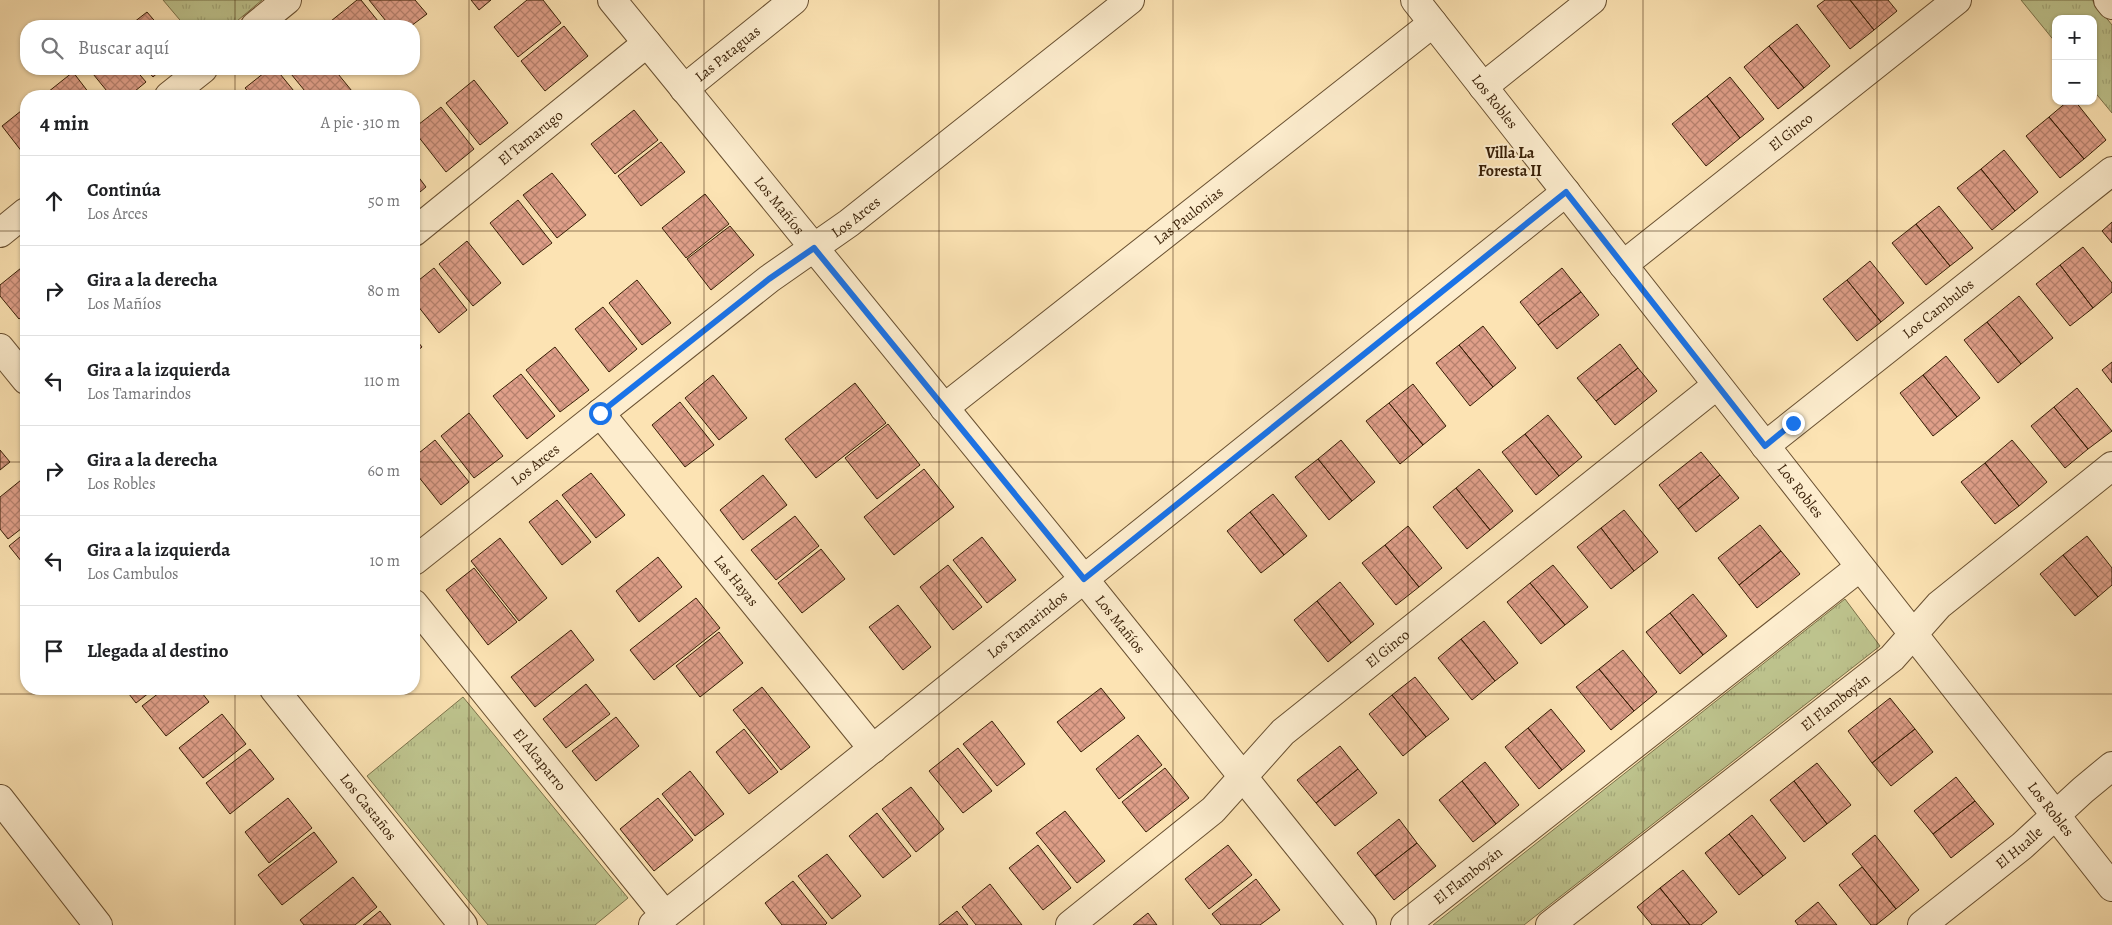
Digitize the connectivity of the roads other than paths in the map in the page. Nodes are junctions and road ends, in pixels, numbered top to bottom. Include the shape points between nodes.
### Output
1 (288, 0) edge
2 (612, 0) edge
3 (794, 0) edge
4 (1130, 0) edge
5 (1415, 0) edge
6 (1592, 0) edge
7 (1958, 0) edge
8 (2108, 0) edge
9 (2112, 5) edge
10 (263, 20) edge
11 (1433, 23) junction
12 (647, 43) junction
13 (195, 75) edge
14 (1483, 87) junction
15 (684, 89) junction
16 (177, 90) edge
17 (2112, 170) edge
18 (1566, 192) junction
19 (20, 217) edge
20 (420, 227) edge
21 (0, 233) edge
22 (814, 248) junction
23 (1623, 265) junction
24 (0, 348) edge
25 (20, 373) edge
26 (1717, 385) junction
27 (944, 408) junction
28 (600, 413) junction
29 (1765, 446) junction
30 (2112, 466) edge
31 (420, 556) edge
32 (1860, 567) junction
33 (1084, 579) junction
34 (420, 612) edge
35 (1913, 634) junction
36 (279, 695) edge
37 (873, 748) junction
38 (2112, 766) edge
39 (1242, 777) junction
40 (0, 799) edge
41 (2055, 815) junction
42 (2112, 888) edge
43 (659, 920) edge
44 (98, 925) edge
45 (464, 925) edge
46 (1070, 925) edge
47 (1362, 925) edge
48 (1405, 925) edge
49 (1550, 925) edge
50 (1922, 925) edge

1 - 10 street
2 - 12 street, Los Mañíos
3 - 15 street, Las Pataguas
4 - 22 street, Los Arces via 850,223
5 - 11 street, Los Robles
6 - 14 street
7 - 23 street, El Ginco
8 - 9 street
11 - 14 street, Los Robles
11 - 27 street, Las Paulonias
12 - 15 street, Los Mañíos
12 - 20 street, El Tamarugo
13 - 16 street
14 - 18 street, Los Robles
15 - 22 street, Los Mañíos
17 - 29 street, Los Cambulos
18 - 23 street, Los Robles
18 - 33 street, Los Tamarindos
19 - 21 street
22 - 27 street, Los Mañíos
22 - 28 street, Los Arces via 769,279
23 - 26 street, Los Robles
24 - 25 street
26 - 29 street, Los Robles
26 - 39 street, El Ginco via 1283,732
27 - 33 street, Los Mañíos
28 - 31 street, Los Arces
28 - 37 street, Las Hayas
29 - 32 street, Los Robles
30 - 35 street, El Flamboyán via 1939,605
32 - 35 street, Los Robles
32 - 48 street, El Flamboyán
33 - 37 street, Los Tamarindos
33 - 39 street, Los Mañíos
34 - 43 street, El Alcaparro
35 - 41 street, Los Robles
35 - 49 street, El Flamboyán via 1892,658
36 - 45 street, Los Castaños
37 - 43 street, Los Tamarindos
38 - 41 street, El Hualle
39 - 46 street, El Ginco via 1213,810
39 - 47 street, Los Mañíos
40 - 44 street
41 - 42 street, Los Robles
41 - 50 street, El Hualle via 2022,846

